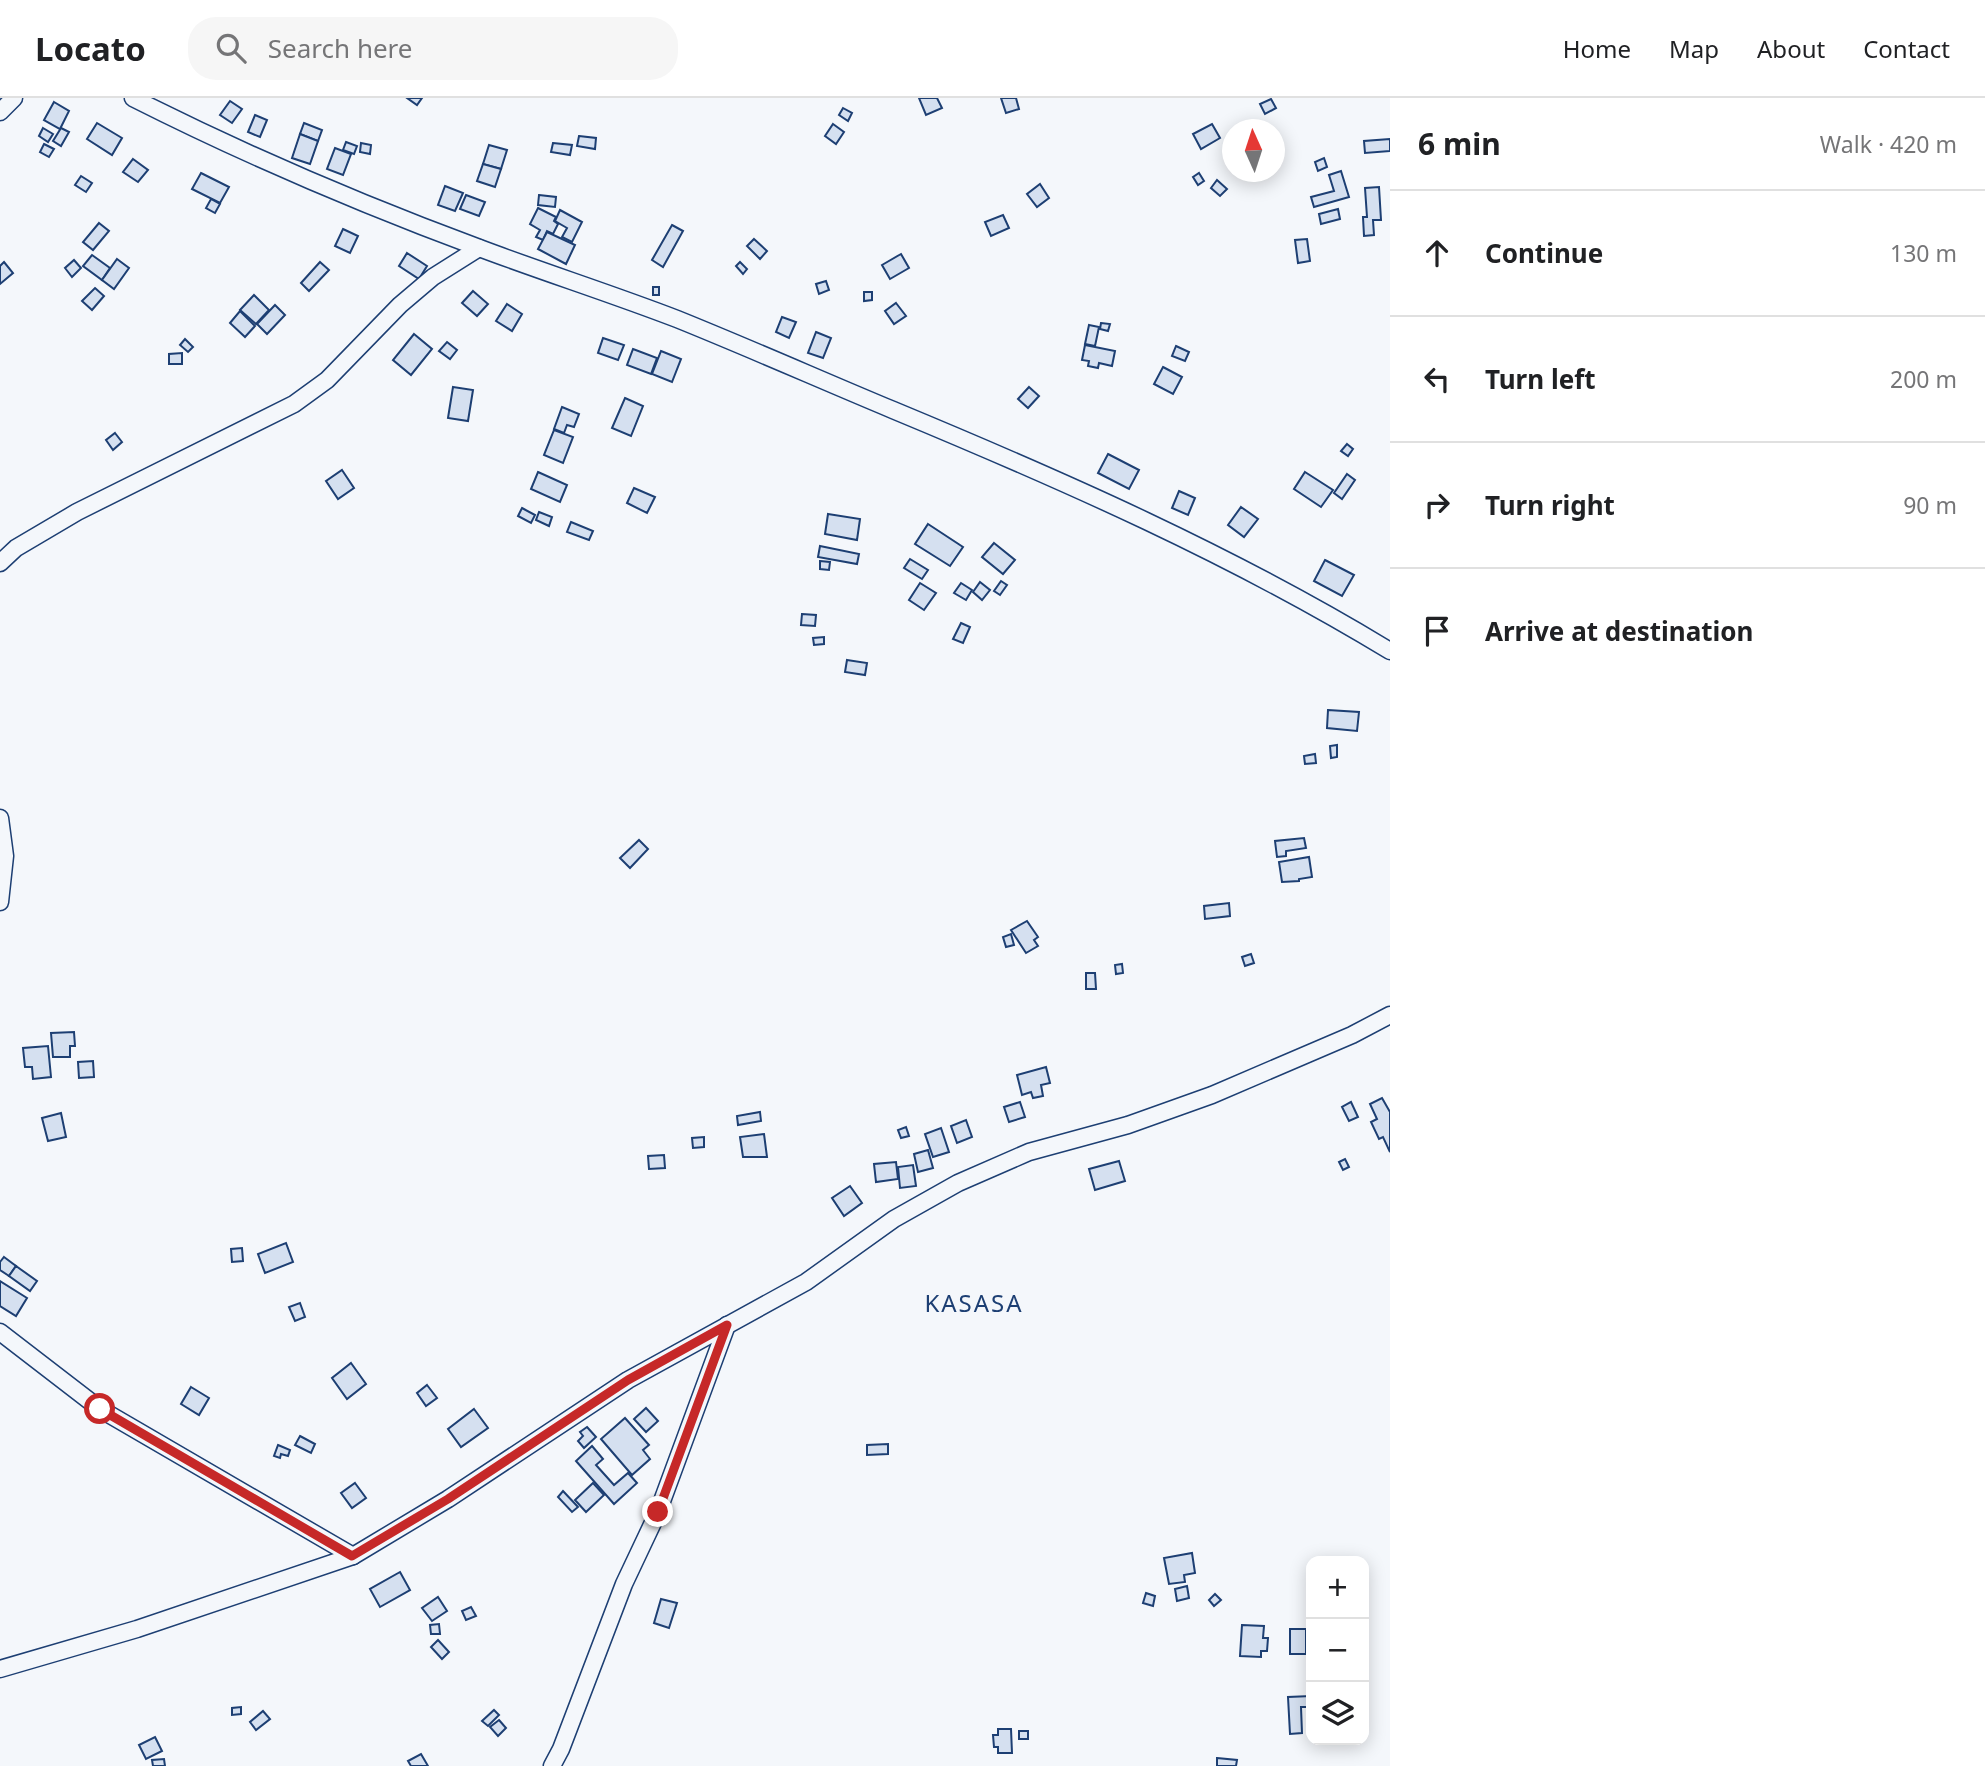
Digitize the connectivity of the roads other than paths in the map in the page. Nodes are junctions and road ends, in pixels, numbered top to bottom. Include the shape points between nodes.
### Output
1 (14, 98) edge
2 (133, 98) edge
3 (0, 112) edge
4 (479, 248) junction
5 (0, 562) edge
6 (1390, 651) edge
7 (0, 818) edge
8 (0, 902) edge
9 (1390, 1015) edge
10 (727, 1325) junction
11 (0, 1332) edge
12 (352, 1556) junction
13 (0, 1669) edge
14 (552, 1766) edge

1 - 3 street
2 - 4 street via 263,160
4 - 5 street via 433,277 327,380 294,404 77,512
4 - 6 street via 674,318 1080,489 1245,569
7 - 8 street via 5,856
9 - 10 street via 1212,1095 1128,1125 1028,1152 958,1183 894,1219 806,1282
10 - 12 street via 628,1380 448,1499
10 - 14 street via 658,1512 624,1584
11 - 12 street via 100,1409
12 - 13 street via 149,1626

